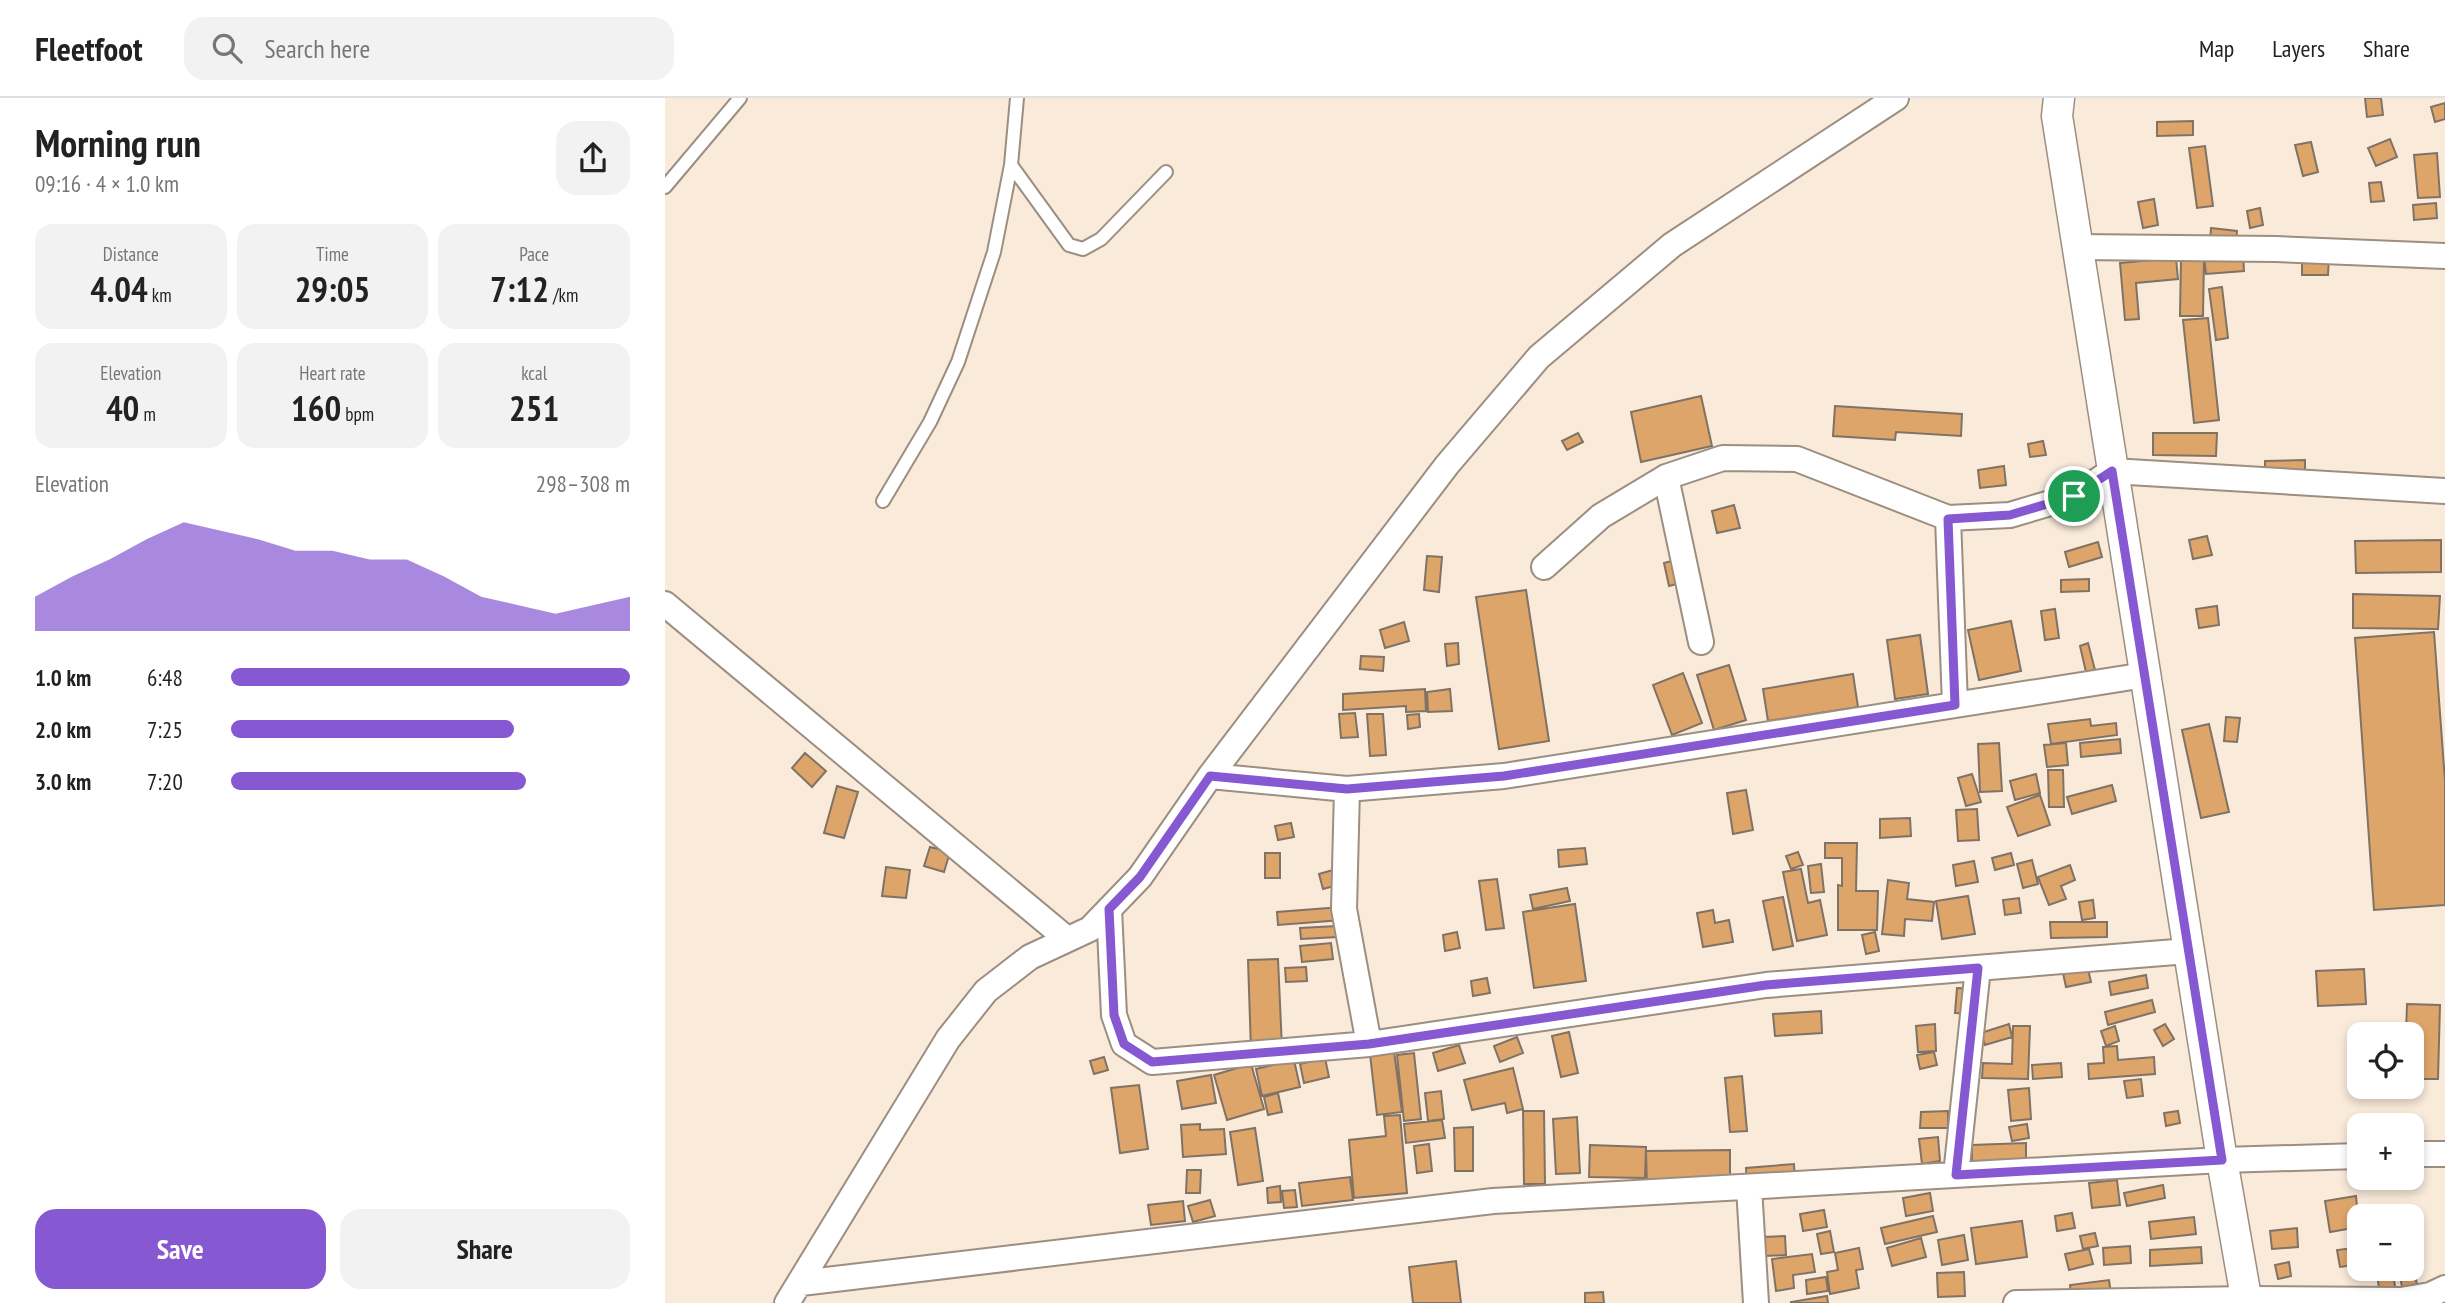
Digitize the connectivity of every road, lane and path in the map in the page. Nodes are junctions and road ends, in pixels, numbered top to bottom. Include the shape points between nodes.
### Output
1 (740, 98) edge
2 (1017, 98) edge
3 (1896, 98) edge
4 (2059, 98) edge
5 (1011, 165) junction
6 (1166, 172) dead end
7 (665, 187) edge
8 (2077, 247) junction
9 (2445, 256) edge
10 (2112, 471) junction
11 (1666, 477) junction
12 (2445, 491) edge
13 (883, 501) dead end
14 (1948, 519) junction
15 (1544, 567) dead end
16 (665, 604) edge
17 (1701, 642) dead end
18 (2145, 676) junction
19 (1955, 705) junction
20 (1210, 776) junction
21 (1347, 789) junction
22 (1109, 909) junction
23 (1067, 939) junction
24 (2188, 951) junction
25 (1978, 968) junction
26 (1369, 1044) junction
27 (2424, 1154) edge
28 (2445, 1154) edge
29 (2347, 1156) edge
30 (2222, 1160) junction
31 (1956, 1175) junction
32 (1749, 1186) junction
33 (801, 1283) junction
34 (2445, 1288) edge
35 (2247, 1301) edge
36 (787, 1303) edge
37 (1756, 1303) edge
38 (2016, 1303) edge

1 - 7 lane
2 - 5 lane
3 - 20 street via 1672,246 1539,357 1447,465
4 - 8 street via 2057,116
5 - 6 lane via 1069,245 1083,249 1101,239
5 - 13 lane via 994,252 958,362 930,422
8 - 9 street
8 - 10 street
10 - 12 street
10 - 14 street via 2074,496 2010,515
10 - 18 street
11 - 14 street via 1723,458 1797,460
11 - 15 street via 1601,516
11 - 17 street
14 - 19 street
16 - 23 street
18 - 19 street
18 - 24 street
19 - 21 street via 1504,776
20 - 21 street
20 - 22 street via 1140,877
21 - 26 street via 1344,909
22 - 23 street via 1090,929
22 - 26 street via 1114,1015 1124,1044 1152,1062
23 - 33 street via 1030,957 986,991 949,1039
24 - 25 street
24 - 30 street
25 - 26 street via 1766,985
25 - 31 street
27 - 28 street
29 - 30 street
30 - 31 street
30 - 35 street
31 - 32 street
32 - 33 street via 1493,1201
32 - 37 street
33 - 36 street
34 - 35 street via 2401,1300
35 - 38 street

